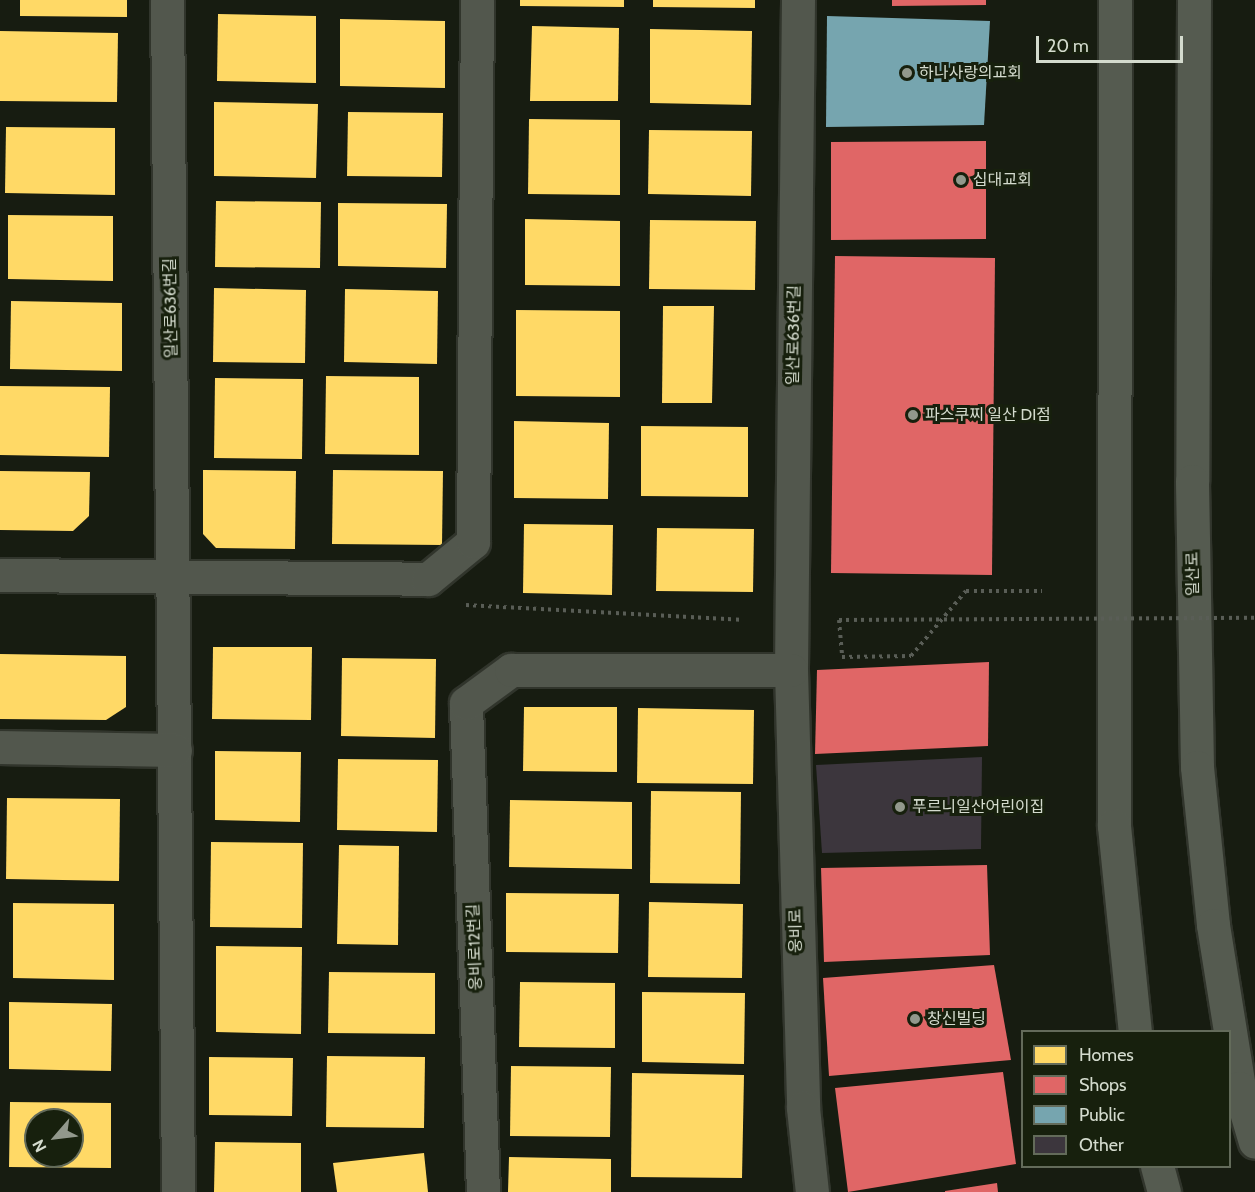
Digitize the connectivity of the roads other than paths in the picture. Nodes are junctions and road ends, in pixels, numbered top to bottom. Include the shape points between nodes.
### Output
1 (167, 0) edge
2 (477, 0) edge
3 (798, 0) edge
4 (1115, 0) edge
5 (1194, 0) edge
6 (0, 575) edge
7 (175, 577) junction
8 (791, 670) junction
9 (0, 747) edge
10 (175, 750) junction
11 (1135, 1030) edge
12 (1230, 1030) edge
13 (1231, 1039) edge
14 (1255, 1142) edge
15 (1157, 1168) edge
16 (178, 1192) edge
17 (483, 1192) edge
18 (812, 1192) edge
19 (1164, 1192) edge

1 - 7 street, 일산로636번길
2 - 7 street via 473,542 428,579
3 - 8 street, 일산로636번길
4 - 11 main road via 1114,826
5 - 12 main road, 일산로 via 1192,481 1197,767
6 - 7 street
7 - 10 street, 일산로636번길
8 - 17 street, 웅비로12번길 via 511,670 466,703
8 - 18 street, 웅비로 via 803,1108
9 - 10 street
10 - 16 street
13 - 14 main road, 일산로 via 1239,1088
15 - 19 main road

